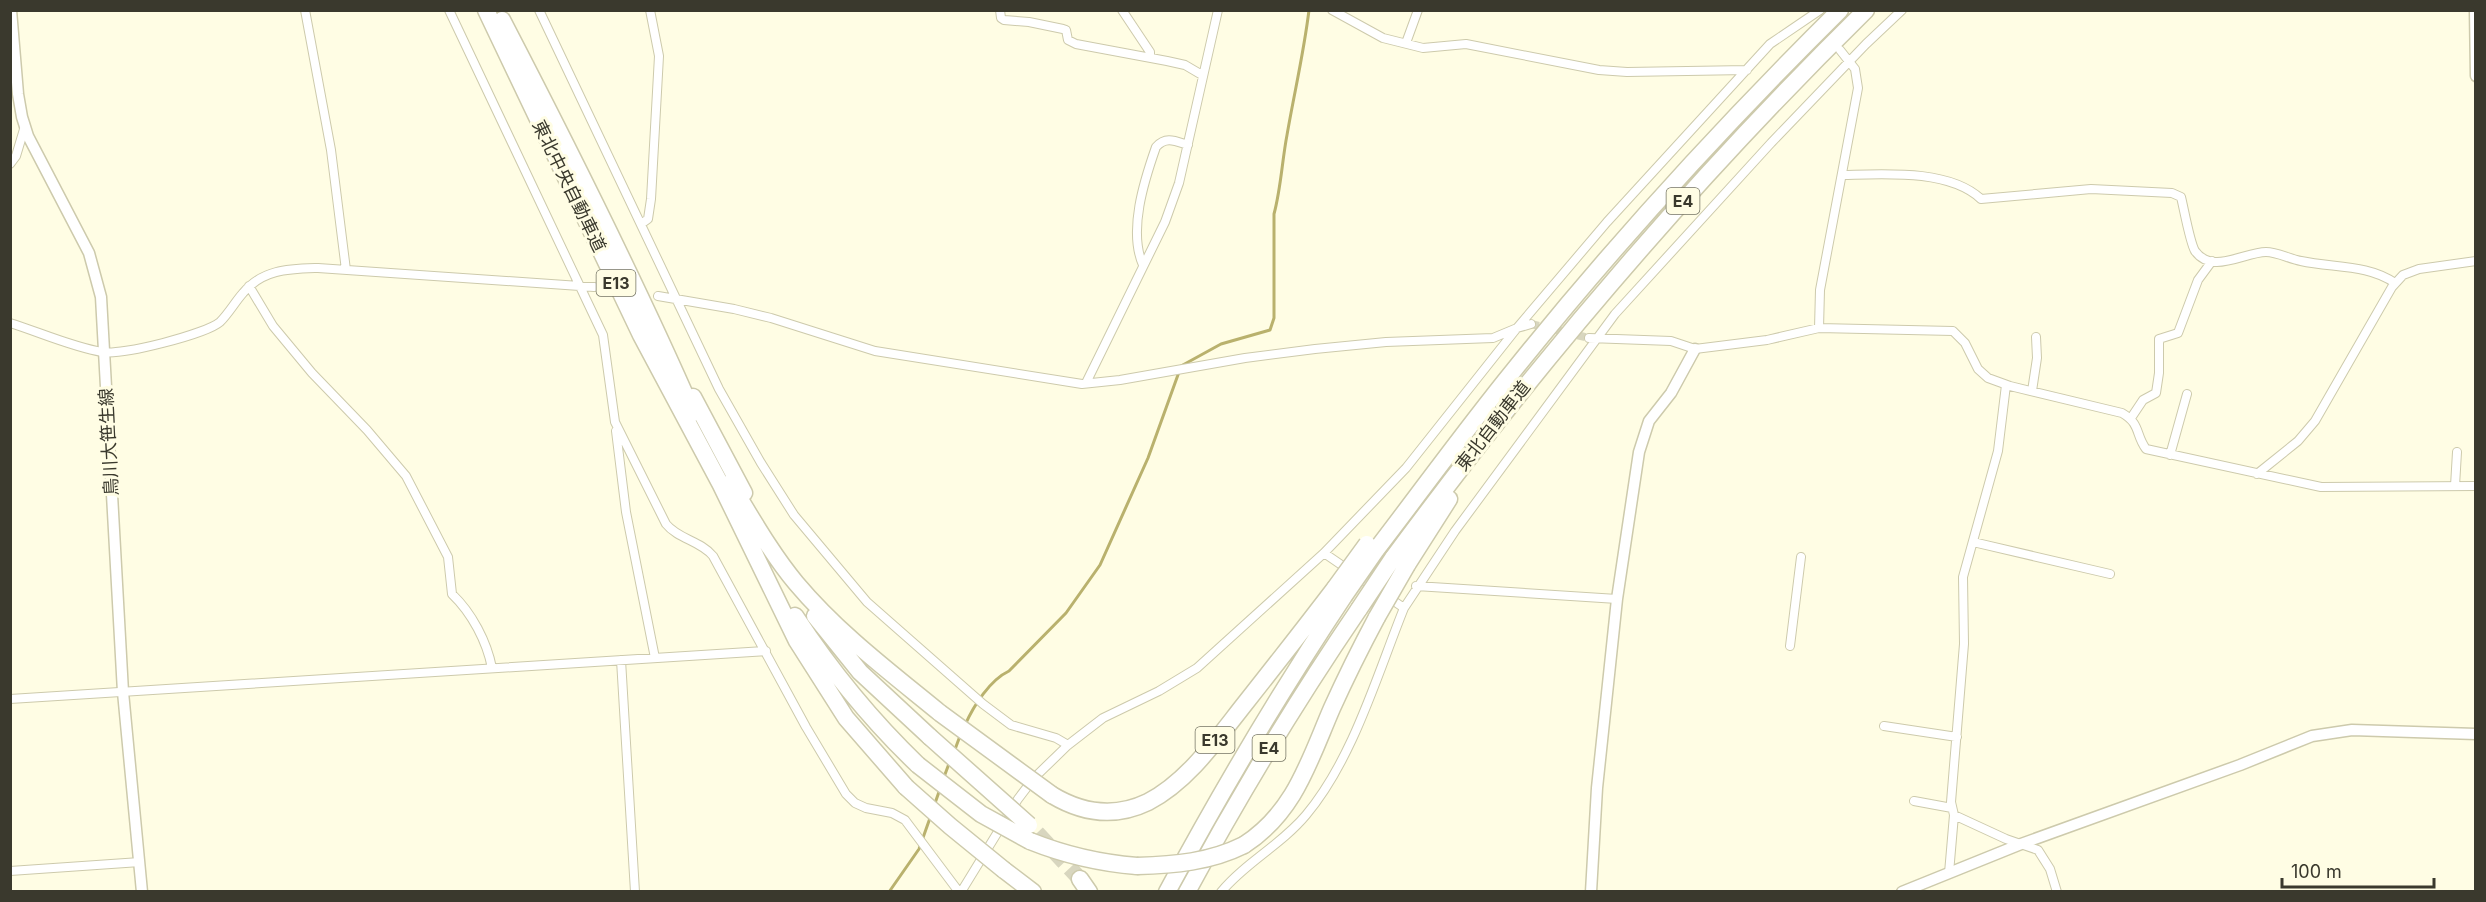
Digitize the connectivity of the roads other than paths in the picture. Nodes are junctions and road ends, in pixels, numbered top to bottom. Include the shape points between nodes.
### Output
1 (11, 10) edge
2 (305, 10) edge
3 (449, 10) edge
4 (486, 10) edge
5 (497, 10) edge
6 (540, 10) edge
7 (650, 10) edge
8 (1000, 10) edge
9 (1122, 10) edge
10 (1218, 10) edge
11 (1332, 10) edge
12 (1418, 10) edge
13 (1866, 10) edge
14 (1902, 10) edge
15 (2475, 10) edge
16 (1827, 12) edge
17 (1406, 43) junction
18 (1840, 50) dead end
19 (1150, 57) junction
20 (1849, 63) junction
21 (1747, 70) junction
22 (1202, 75) junction
23 (2475, 76) edge
24 (25, 126) junction
25 (1188, 145) junction
26 (10, 164) edge
27 (1843, 175) junction
28 (641, 224) junction
29 (2212, 261) junction
30 (2475, 261) edge
31 (1143, 265) junction
32 (346, 270) junction
33 (2395, 283) junction
34 (249, 286) junction
35 (580, 286) junction
36 (594, 287) tunnel mouth
37 (658, 296) dead end
38 (675, 299) junction
39 (10, 323) edge
40 (1532, 324) tunnel mouth
41 (1517, 328) junction
42 (1818, 328) junction
43 (2036, 337) dead end
44 (1592, 339) junction
45 (1695, 348) junction
46 (104, 353) junction
47 (664, 364) junction
48 (1513, 370) joint
49 (1086, 383) junction
50 (2006, 385) junction
51 (2032, 391) junction
52 (2187, 394) dead end
53 (2131, 418) junction
54 (615, 422) junction
55 (2457, 452) dead end
56 (2170, 455) junction
57 (2257, 474) junction
58 (2455, 486) junction
59 (2475, 486) edge
60 (1972, 542) junction
61 (760, 548) junction
62 (1324, 553) junction
63 (1801, 556) dead end
64 (1400, 561) junction
65 (2110, 574) dead end
66 (1416, 586) junction
67 (1340, 592) junction
68 (1617, 599) junction
69 (1404, 608) junction
70 (1790, 646) dead end
71 (766, 651) junction
72 (655, 658) junction
73 (621, 660) junction
74 (492, 669) junction
75 (123, 692) junction
76 (10, 699) edge
77 (1884, 726) dead end
78 (2475, 734) edge
79 (1957, 737) junction
80 (1068, 745) junction
81 (1914, 801) dead end
82 (1953, 811) junction
83 (1032, 833) junction
84 (2021, 844) junction
85 (140, 862) junction
86 (10, 871) edge
87 (1949, 873) junction
88 (142, 891) edge
89 (635, 891) edge
90 (960, 891) edge
91 (1033, 891) edge
92 (1167, 891) edge
93 (1187, 891) edge
94 (1221, 891) edge
95 (1591, 891) edge
96 (1902, 891) edge
97 (2057, 891) edge

1 - 24 street, 鳥川大笹生線 via 18,94
2 - 32 street via 331,150
3 - 35 street
4 - 47 highway, 東北中央自動車道 / E13
5 - 47 highway, 東北中央自動車道 / E13 via 545,103
6 - 28 street
7 - 28 street via 659,56 651,199 648,219
8 - 19 street via 1004,20 1063,28 1068,40 1076,44
9 - 19 street
10 - 22 street
11 - 17 street via 1383,38
12 - 17 street
13 - 64 highway, 東北自動車道 / E4 via 1686,198 1579,319 1511,402
14 - 20 street
15 - 23 street
16 - 21 street via 1770,44
16 - 48 highway, 東北自動車道 / E4
17 - 21 street via 1436,48 1466,44 1599,70
18 - 20 street
19 - 22 street via 1185,65
20 - 27 street via 1855,69 1858,88
20 - 44 street
21 - 41 street via 1607,222
22 - 25 street
24 - 26 street
24 - 46 street, 鳥川大笹生線 via 92,262 100,297
25 - 31 street via 1165,222
25 - 31 street via 1168,139 1156,147 1135,236 1136,251
27 - 29 street via 1912,174 1954,184 1973,191 1981,199 2091,189 2172,193 2181,197 2194,249
27 - 42 street via 1820,290
28 - 38 street
29 - 33 street via 2267,252 2303,262 2376,272
29 - 53 street via 2198,280 2178,333 2158,339 2156,393 2142,400
30 - 33 street via 2419,269
31 - 49 street
32 - 34 street via 276,271
32 - 35 street
33 - 57 street via 2315,422
34 - 46 street via 219,323 205,331
34 - 74 street via 273,326 406,476 448,557 452,594 463,605 489,651
35 - 36 street
35 - 54 street via 603,335
37 - 38 street
38 - 49 street via 771,318 875,351
38 - 80 street via 729,407 794,515 839,571 867,602 983,704 1011,725
39 - 46 street
40 - 41 street
41 - 49 street via 1493,338 1316,349
41 - 62 street via 1406,468
42 - 45 street via 1767,340
42 - 50 street via 1953,331 1965,343 1978,369
43 - 51 street
44 - 45 street via 1671,341
44 - 66 street
45 - 68 street via 1643,434
46 - 75 street, 鳥川大笹生線
47 - 61 highway, 東北中央自動車道 / E13 via 721,485
48 - 67 highway, E13, bridge
50 - 51 street
50 - 60 street via 1998,451
51 - 53 street
52 - 56 street
53 - 56 street via 2146,449
54 - 71 street via 666,524 672,532 713,556
54 - 72 street via 627,512
55 - 58 street
56 - 57 street
57 - 58 street via 2321,487
58 - 59 street
60 - 65 street
60 - 79 street via 1963,576 1964,644
61 - 67 highway, E13, bridge via 827,617 940,713 1052,795 1089,811 1115,812 1148,802 1171,786 1226,728
61 - 83 highway, E13, bridge via 842,652 878,690
61 - 83 highway, E13, bridge via 806,633 845,687 890,738 981,814
61 - 91 highway, E13, bridge via 797,641 829,693 867,743 906,787
62 - 69 street
62 - 80 street via 1197,668 1103,718
63 - 70 street
64 - 83 highway, E13, bridge via 1292,799 1272,824 1244,845 1198,861 1137,866 1060,853
64 - 93 highway, 東北自動車道 / E4, bridge via 1359,609 1272,743
66 - 68 street
66 - 69 street
67 - 92 highway, E4 via 1215,802
68 - 95 street via 1597,788
69 - 94 street via 1358,724 1319,798 1293,828
71 - 72 street
71 - 90 street via 846,794 866,808 905,820
72 - 73 street
73 - 74 street
73 - 89 street
74 - 75 street
75 - 76 street
75 - 85 street, 鳥川大笹生線
77 - 79 street
78 - 84 street via 2352,730 2312,736
79 - 82 street
80 - 90 street via 1017,799
81 - 82 street
82 - 84 street
82 - 87 street
84 - 87 street
84 - 97 street via 2038,850
85 - 86 street
85 - 88 street, 鳥川大笹生線
87 - 96 street

